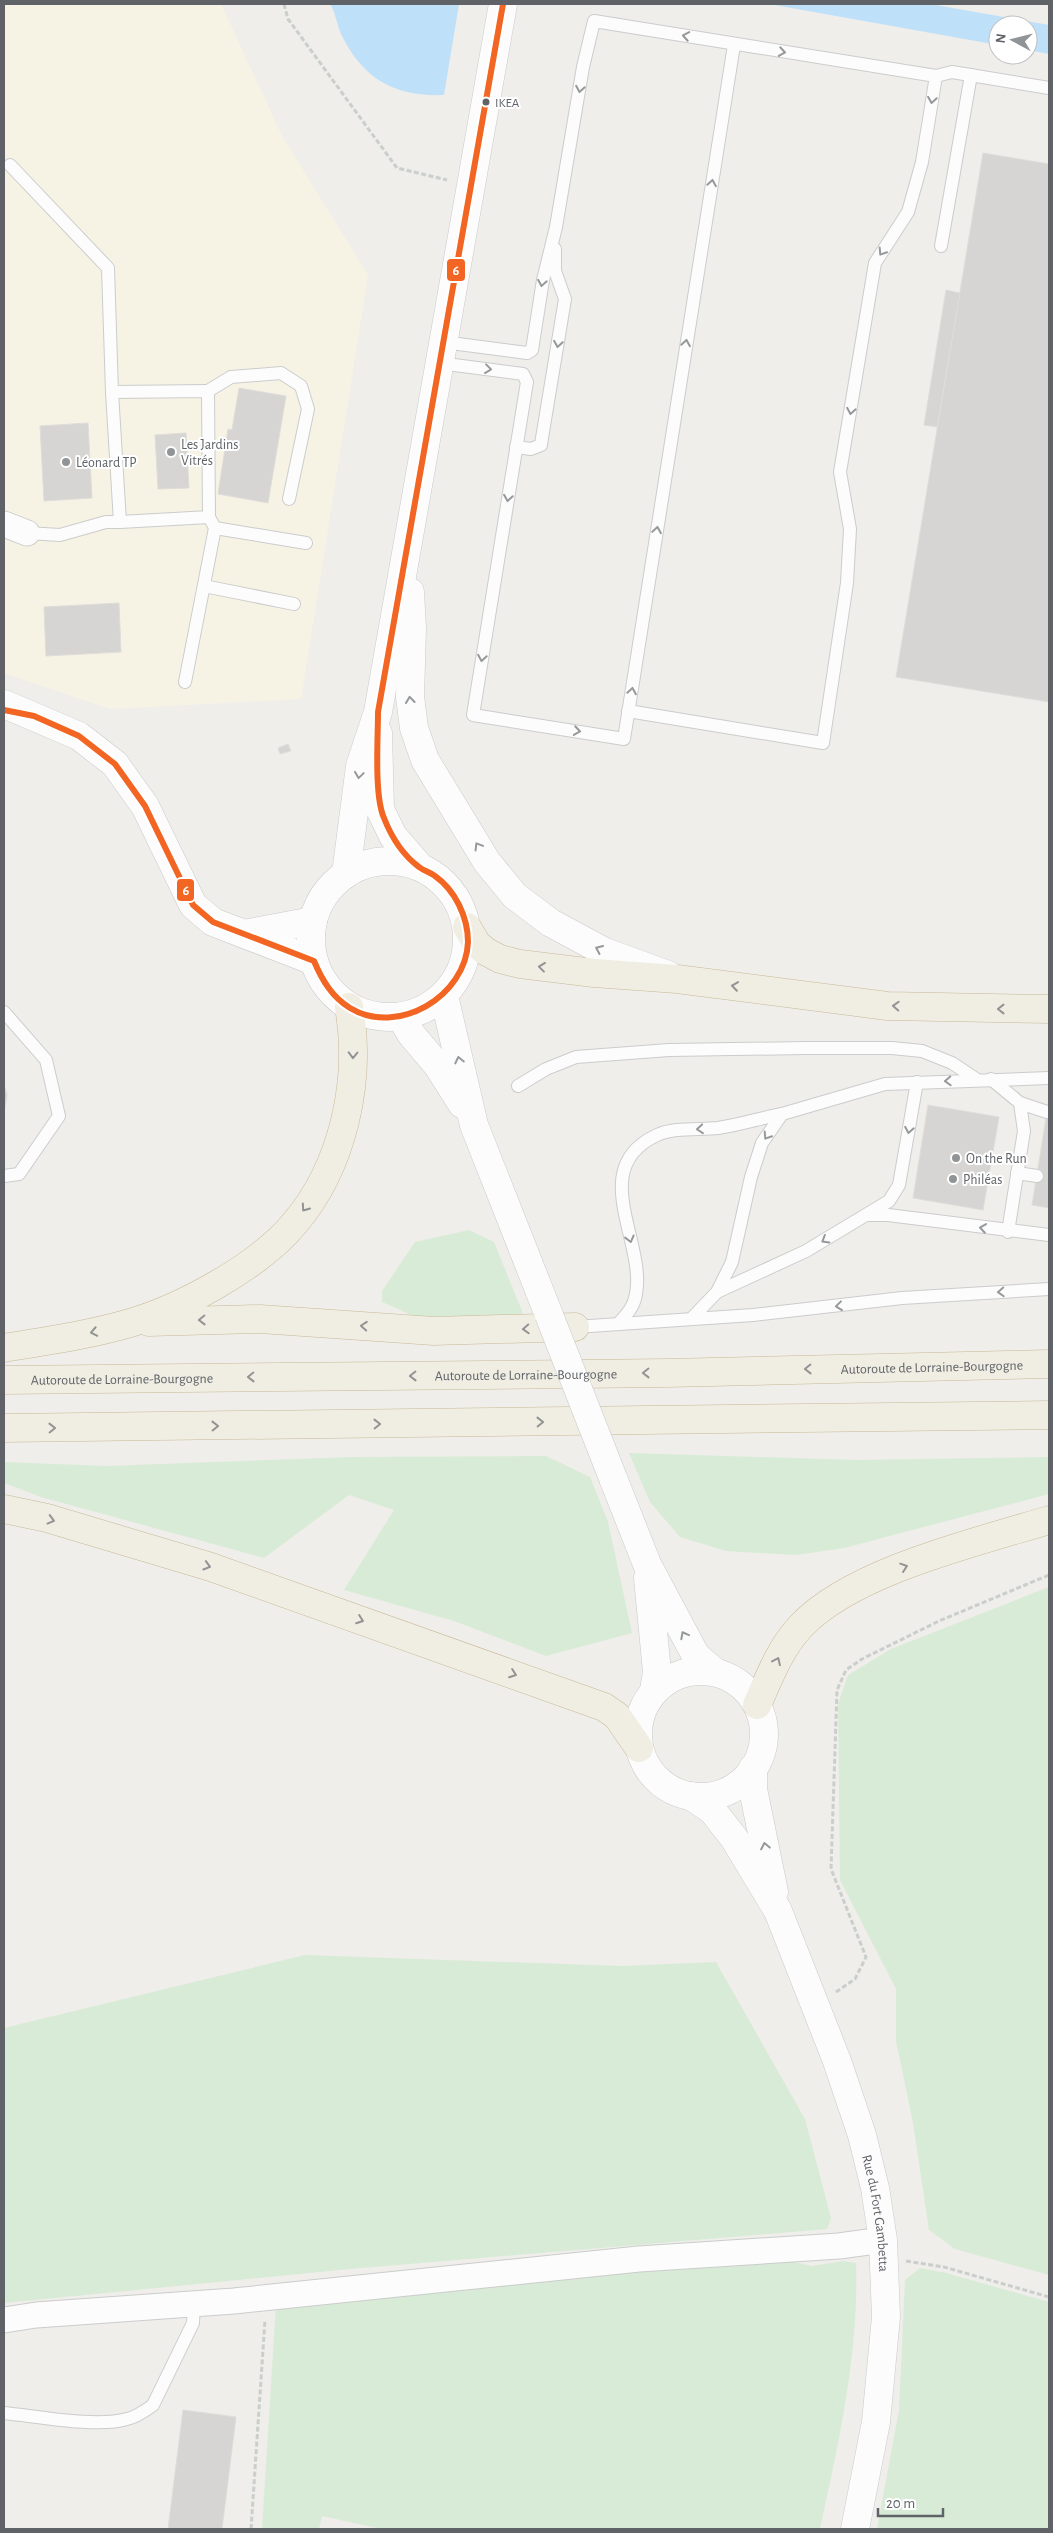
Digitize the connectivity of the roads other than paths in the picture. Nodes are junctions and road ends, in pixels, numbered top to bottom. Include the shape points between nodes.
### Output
1 (503, 4) edge
2 (734, 45) junction
3 (971, 75) junction
4 (936, 76) junction
5 (1049, 88) edge
6 (10, 165) dead end
7 (556, 227) junction
8 (941, 246) dead end
9 (441, 353) junction
10 (208, 391) junction
11 (112, 392) junction
12 (516, 447) junction
13 (289, 499) dead end
14 (120, 522) junction
15 (212, 523) junction
16 (4, 524) edge
17 (27, 533) joint
18 (306, 543) dead end
19 (408, 545) junction
20 (204, 586) junction
21 (294, 604) dead end
22 (186, 682) dead end
23 (10, 708) edge
24 (628, 711) junction
25 (378, 712) junction
26 (419, 866) junction
27 (346, 874) junction
28 (313, 921) junction
29 (467, 927) junction
30 (243, 934) junction
31 (314, 961) junction
32 (677, 979) junction
33 (444, 996) junction
34 (350, 1007) junction
35 (1049, 1009) edge
36 (4, 1012) edge
37 (401, 1017) junction
38 (1049, 1078) edge
39 (976, 1079) junction
40 (991, 1079) junction
41 (918, 1082) junction
42 (518, 1086) dead end
43 (1020, 1103) junction
44 (1047, 1112) dead end
45 (782, 1114) junction
46 (474, 1125) junction
47 (1017, 1173) junction
48 (4, 1176) edge
49 (1037, 1176) dead end
50 (866, 1216) junction
51 (1008, 1232) junction
52 (1049, 1236) edge
53 (1049, 1290) edge
54 (717, 1292) junction
55 (693, 1317) junction
56 (132, 1323) junction
57 (619, 1323) junction
58 (575, 1327) joint
59 (4, 1348) edge
60 (1049, 1364) edge
61 (4, 1380) edge
62 (1049, 1415) edge
63 (4, 1428) edge
64 (4, 1509) edge
65 (1049, 1520) edge
66 (647, 1564) junction
67 (715, 1672) junction
68 (654, 1691) junction
69 (757, 1705) junction
70 (639, 1748) junction
71 (753, 1768) junction
72 (691, 1796) junction
73 (778, 1911) junction
74 (883, 2249) junction
75 (194, 2304) junction
76 (4, 2320) edge
77 (4, 2413) edge
78 (855, 2529) edge

1 - 9 main road
2 -> 4 lane
2 -> 7 lane via 594,20
24 -> 2 lane
3 - 4 lane via 952,72
3 - 5 lane
3 - 8 lane
4 -> 24 lane via 922,162 908,212 875,263 840,472 850,529 847,583 823,743
6 - 11 lane via 108,268
7 -> 9 lane via 543,280 532,350 527,353
7 -> 12 lane via 555,271 565,298 541,445 531,450
9 -> 12 lane via 523,374 527,382
9 - 19 main road
10 - 11 lane
10 - 13 lane via 231,376 281,373 302,386 308,409
10 - 15 lane
11 - 14 lane
12 -> 24 lane via 473,715 624,739
14 - 15 lane
14 - 17 lane via 106,522 60,535
15 - 18 lane
15 - 20 lane
16 - 17 street
19 - 25 main road
32 -> 19 main road via 605,952 567,933 515,896 487,862 425,760 414,728 410,697 412,628
20 - 21 lane
20 - 22 lane
23 - 30 main road via 79,736 114,764 145,806 193,905 213,922
25 - 26 main road via 380,809 393,836
25 -> 27 main road via 360,766
26 - 27 main road via 382,861 363,865
26 - 29 main road via 450,890 461,907
27 - 28 main road via 331,886
28 - 30 main road
28 - 31 main road
32 -> 29 highway via 594,974 506,961 484,951
29 - 33 main road via 467,952 458,976
30 - 31 main road
31 - 34 main road via 334,995
35 -> 32 highway via 887,1006
33 - 37 main road via 424,1010
46 -> 33 main road
34 - 37 main road via 383,1018
34 -> 56 highway via 353,1076 346,1120 318,1190 294,1224 239,1270 218,1285
36 - 48 lane via 46,1060 59,1116 19,1174
37 - 46 main road via 438,1066
38 - 40 lane
39 - 40 lane
39 -> 41 lane
39 - 42 lane via 952,1063 922,1051 892,1048 669,1050 576,1057 546,1069
40 - 43 lane
41 - 45 lane via 885,1084
41 -> 50 lane via 899,1185 889,1201
43 - 44 lane
43 - 47 lane via 1024,1131
45 -> 54 lane via 762,1143 732,1262
45 -> 57 lane via 720,1128 659,1134 641,1144 628,1161 622,1183 623,1206 636,1266 637,1294 632,1308
46 - 66 main road, bridge
47 - 49 lane
47 - 51 lane
51 -> 50 lane via 888,1215
50 -> 54 lane via 806,1252
51 - 52 lane
53 -> 55 lane via 902,1298 753,1315
54 - 55 lane
55 - 57 lane
58 -> 56 highway via 434,1331 260,1319
56 -> 59 highway
57 - 58 lane
60 -> 61 highway, Autoroute de Lorraine-Bourgogne via 668,1373
63 -> 62 highway
64 -> 70 highway via 47,1518 211,1567 604,1707 617,1716
69 -> 65 highway via 784,1648 816,1611 836,1598 880,1575
67 -> 66 main road via 696,1656
66 - 68 main road via 657,1672
67 - 68 main road via 693,1671 672,1677
67 - 69 main road via 746,1690
68 - 70 main road via 643,1708 638,1728
69 - 71 main road via 763,1726 762,1748
70 - 72 main road via 646,1766 658,1780
71 - 72 main road via 742,1782 726,1791 709,1796
73 -> 71 main road, Rue du Fort Gambetta via 753,1789
72 - 73 main road, Rue du Fort Gambetta via 712,1810 734,1838
73 - 74 main road, Rue du Fort Gambetta via 837,2061 862,2135 875,2188
74 - 75 street via 840,2246 639,2259
74 - 78 main road, Rue du Fort Gambetta via 886,2317 883,2370
75 - 76 street
75 - 77 lane via 192,2323 153,2405 144,2412 126,2420 98,2422

